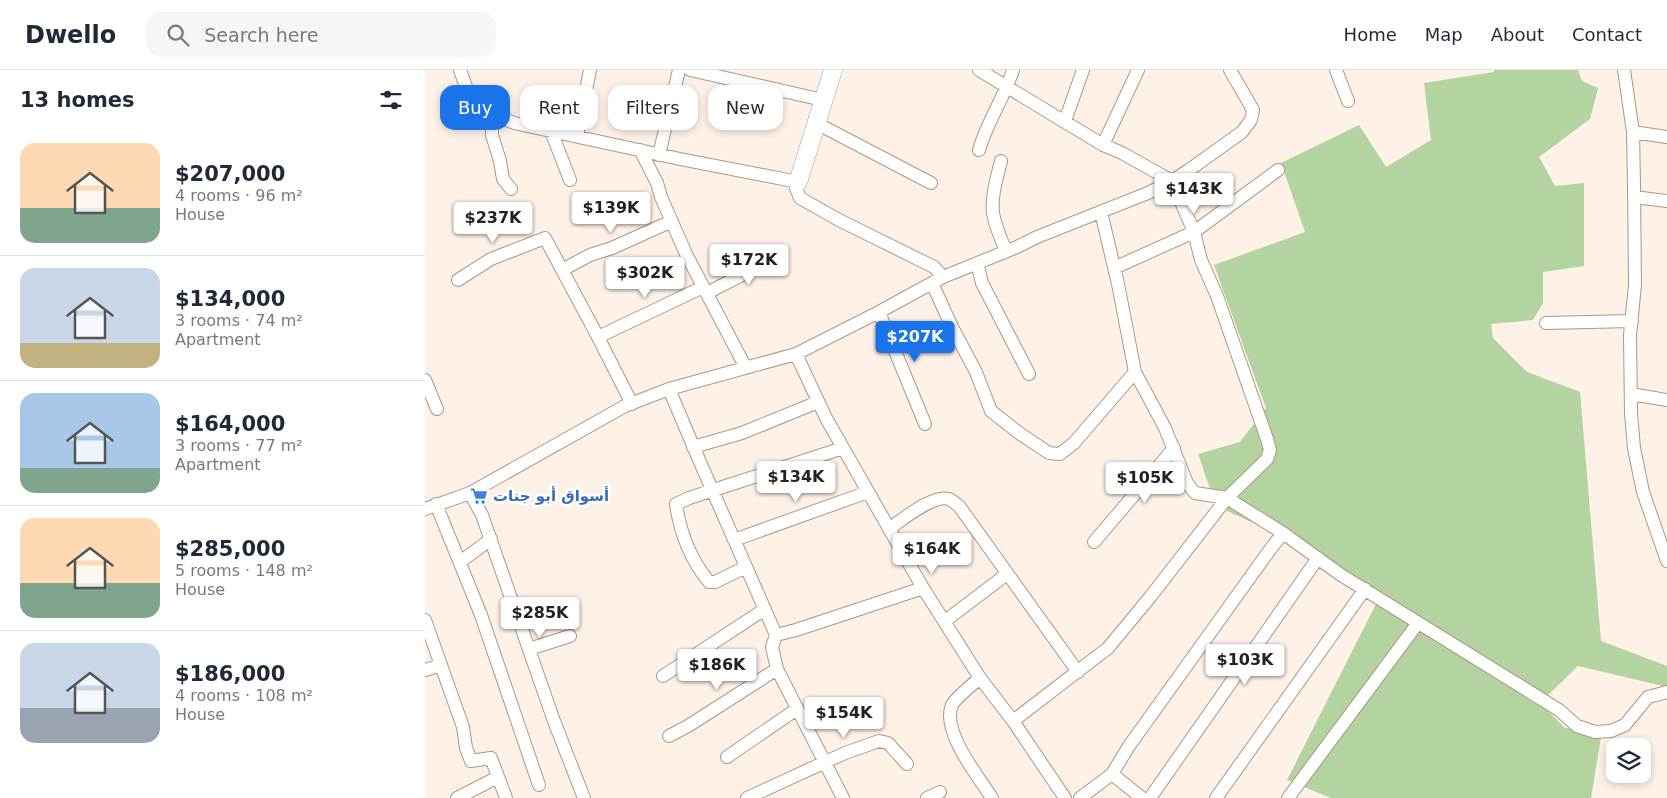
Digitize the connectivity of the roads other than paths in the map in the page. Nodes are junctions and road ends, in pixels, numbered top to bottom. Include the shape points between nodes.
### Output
1 (460, 70) edge
2 (591, 70) edge
3 (679, 70) edge
4 (690, 70) edge
5 (833, 70) edge
6 (979, 70) edge
7 (1013, 70) edge
8 (1083, 70) edge
9 (1138, 70) edge
10 (1230, 70) edge
11 (1336, 70) edge
12 (1624, 70) edge
13 (741, 76) edge
14 (465, 85) edge
15 (1008, 86) junction
16 (823, 100) junction
17 (1348, 101) dead end
18 (510, 121) edge
19 (1065, 122) junction
20 (816, 123) junction
21 (491, 130) edge
22 (551, 131) junction
23 (1633, 132) junction
24 (577, 136) junction
25 (1667, 137) edge
26 (1103, 145) junction
27 (640, 150) junction
28 (979, 150) dead end
29 (659, 155) junction
30 (1001, 161) dead end
31 (1278, 170) dead end
32 (570, 180) dead end
33 (1172, 180) junction
34 (798, 182) junction
35 (931, 183) dead end
36 (511, 189) dead end
37 (1634, 197) junction
38 (1667, 202) edge
39 (1101, 212) junction
40 (672, 222) junction
41 (1194, 232) junction
42 (1006, 252) junction
43 (779, 256) dead end
44 (977, 263) junction
45 (1114, 268) junction
46 (562, 270) junction
47 (458, 280) dead end
48 (938, 280) junction
49 (705, 290) junction
50 (879, 312) junction
51 (1631, 321) junction
52 (1546, 323) dead end
53 (598, 337) junction
54 (796, 354) junction
55 (746, 368) junction
56 (1135, 372) junction
57 (1029, 374) dead end
58 (425, 380) edge
59 (669, 389) junction
60 (1631, 394) junction
61 (1667, 400) edge
62 (818, 402) junction
63 (632, 404) junction
64 (437, 409) dead end
65 (925, 424) dead end
66 (693, 447) junction
67 (843, 448) junction
68 (1174, 448) junction
69 (712, 491) junction
70 (868, 492) junction
71 (471, 493) junction
72 (1227, 498) junction
73 (431, 506) edge
74 (889, 529) junction
75 (1283, 533) junction
76 (491, 540) junction
77 (734, 540) junction
78 (1094, 542) dead end
79 (1318, 558) junction
80 (1667, 561) edge
81 (460, 562) junction
82 (746, 567) junction
83 (1007, 574) junction
84 (923, 588) junction
85 (1365, 590) junction
86 (765, 609) junction
87 (425, 620) edge
88 (945, 621) junction
89 (1418, 622) junction
90 (776, 635) junction
91 (571, 636) dead end
92 (529, 649) junction
93 (441, 665) junction
94 (777, 669) junction
95 (425, 670) edge
96 (1078, 672) junction
97 (663, 676) dead end
98 (980, 678) junction
99 (1667, 692) edge
100 (797, 709) junction
101 (1013, 721) junction
102 (669, 736) dead end
103 (727, 757) dead end
104 (824, 763) junction
105 (907, 764) dead end
106 (1111, 774) junction
107 (498, 777) junction
108 (539, 785) dead end
109 (940, 792) dead end
110 (457, 798) edge
111 (506, 798) edge
112 (584, 798) edge
113 (747, 798) edge
114 (843, 798) edge
115 (927, 798) edge
116 (992, 798) edge
117 (1065, 798) edge
118 (1080, 798) edge
119 (1142, 798) edge
120 (1150, 798) edge
121 (1216, 798) edge
122 (1288, 798) edge

1 - 14 street
2 - 24 street
3 - 29 street
4 - 13 street
5 - 16 street
6 - 15 street
7 - 15 street
8 - 19 street
9 - 26 street
10 - 33 street via 1253,110 1251,120 1242,132
11 - 17 street
12 - 23 street
13 - 16 street
15 - 19 street
15 - 28 street
16 - 20 street
18 - 22 street
19 - 26 street
20 - 34 street
20 - 35 street
21 - 36 street via 503,179
22 - 24 street
22 - 32 street
23 - 25 street
23 - 37 street
24 - 27 street
26 - 33 street
27 - 29 street
27 - 40 street
29 - 34 street
30 - 42 street via 993,204 995,222
31 - 41 street
33 - 39 street
33 - 41 street
34 - 48 street via 796,188 800,198 934,267
37 - 38 street
37 - 51 street via 1635,285
39 - 42 street
39 - 45 street
40 - 46 street via 590,255
40 - 49 street
41 - 45 street
41 - 72 street via 1201,260 1217,296 1270,450 1267,459
42 - 44 street
43 - 49 street
44 - 48 street
44 - 57 street via 982,283
45 - 56 street
46 - 47 street via 545,238 491,259
46 - 53 street
48 - 50 street
48 - 56 street via 952,328 976,372 991,411 1049,453 1060,454 1074,443
49 - 53 street
49 - 55 street
50 - 54 street
50 - 65 street
51 - 52 street
51 - 60 street
53 - 63 street
54 - 55 street
54 - 62 street
55 - 59 street
56 - 68 street
58 - 64 street
59 - 63 street
59 - 66 street
60 - 61 street
60 - 80 street via 1634,448 1643,492
62 - 66 street via 742,433
62 - 67 street
63 - 71 street
66 - 69 street
67 - 69 street
67 - 70 street
68 - 72 street via 1187,483 1195,493
68 - 78 street
69 - 77 street
69 - 82 street via 676,504 678,521 699,571 709,582 715,582
70 - 74 street
70 - 77 street
71 - 73 street
71 - 76 street
72 - 75 street
72 - 96 street via 1108,648
73 - 81 street
74 - 83 street via 917,509 938,499 949,499 959,506
74 - 84 street
75 - 79 street
75 - 106 street
76 - 81 street
76 - 92 street
77 - 82 street
79 - 85 street
79 - 120 street
81 - 108 street
82 - 86 street
83 - 88 street
83 - 96 street
84 - 88 street
84 - 90 street
85 - 89 street
85 - 121 street
86 - 90 street
86 - 97 street
87 - 93 street
88 - 98 street
89 - 99 street via 1559,710 1577,726 1595,732 1611,731 1625,724 1648,697
89 - 122 street
90 - 94 street via 772,647
91 - 92 street
92 - 112 street
93 - 95 street
93 - 107 street via 463,727 471,761 491,758
94 - 100 street
94 - 102 street
96 - 101 street
98 - 101 street
98 - 116 street via 952,704 950,722 955,739
100 - 103 street
100 - 104 street
101 - 117 street
104 - 105 street via 879,741 888,743
104 - 113 street
104 - 114 street
106 - 118 street
106 - 119 street
107 - 110 street
107 - 111 street
109 - 115 street

